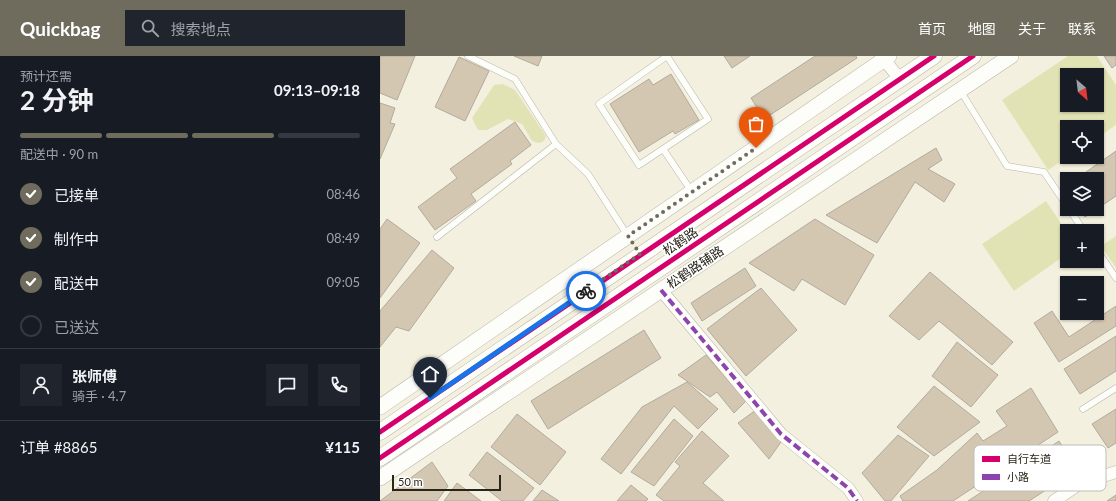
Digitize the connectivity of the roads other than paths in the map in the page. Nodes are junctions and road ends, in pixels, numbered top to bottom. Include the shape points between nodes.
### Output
1 (468, 56) edge
2 (934, 56) edge
3 (973, 56) edge
4 (1010, 56) edge
5 (885, 57) edge
6 (900, 78) junction
7 (960, 90) junction
8 (869, 126) junction
9 (556, 144) junction
10 (880, 144) junction
11 (663, 149) junction
12 (692, 192) junction
13 (1060, 196) edge
14 (628, 236) junction
15 (437, 237) dead end
16 (640, 254) junction
17 (1104, 260) edge
18 (651, 274) junction
19 (1116, 278) edge
20 (661, 290) junction
21 (541, 296) junction
22 (555, 313) junction
23 (563, 333) junction
24 (575, 348) junction
25 (1116, 388) edge
26 (380, 407) edge
27 (1083, 409) dead end
28 (380, 432) edge
29 (380, 458) edge
30 (1116, 472) edge
31 (1106, 475) edge
32 (380, 478) edge
33 (1069, 491) edge
34 (857, 501) edge
35 (1054, 501) edge

1 - 9 lane via 515,79
2 - 6 main road, 松鹤路
3 - 8 main road, 松鹤路
4 - 7 street, 松鹤路辅路
5 - 6 street
5 - 12 street
6 - 16 main road, 松鹤路
7 - 10 street, 松鹤路辅路
7 - 13 lane via 1007,166 1044,172
8 - 10 street
8 - 18 main road, 松鹤路
9 - 14 lane via 588,174
9 - 15 lane
10 - 20 street, 松鹤路辅路
11 - 11 lane via 639,165 599,104 667,56 708,119
11 - 12 lane
12 - 14 street
14 - 16 street
14 - 21 street
16 - 22 main road, 松鹤路
17 - 19 lane
18 - 20 street
18 - 23 main road, 松鹤路
20 - 24 street, 松鹤路辅路
20 - 34 street via 781,434 848,488
21 - 22 street
21 - 26 street
22 - 28 main road, 松鹤路
23 - 24 street
23 - 29 main road, 松鹤路
24 - 32 street, 松鹤路辅路
25 - 27 lane
30 - 31 street
33 - 35 street

